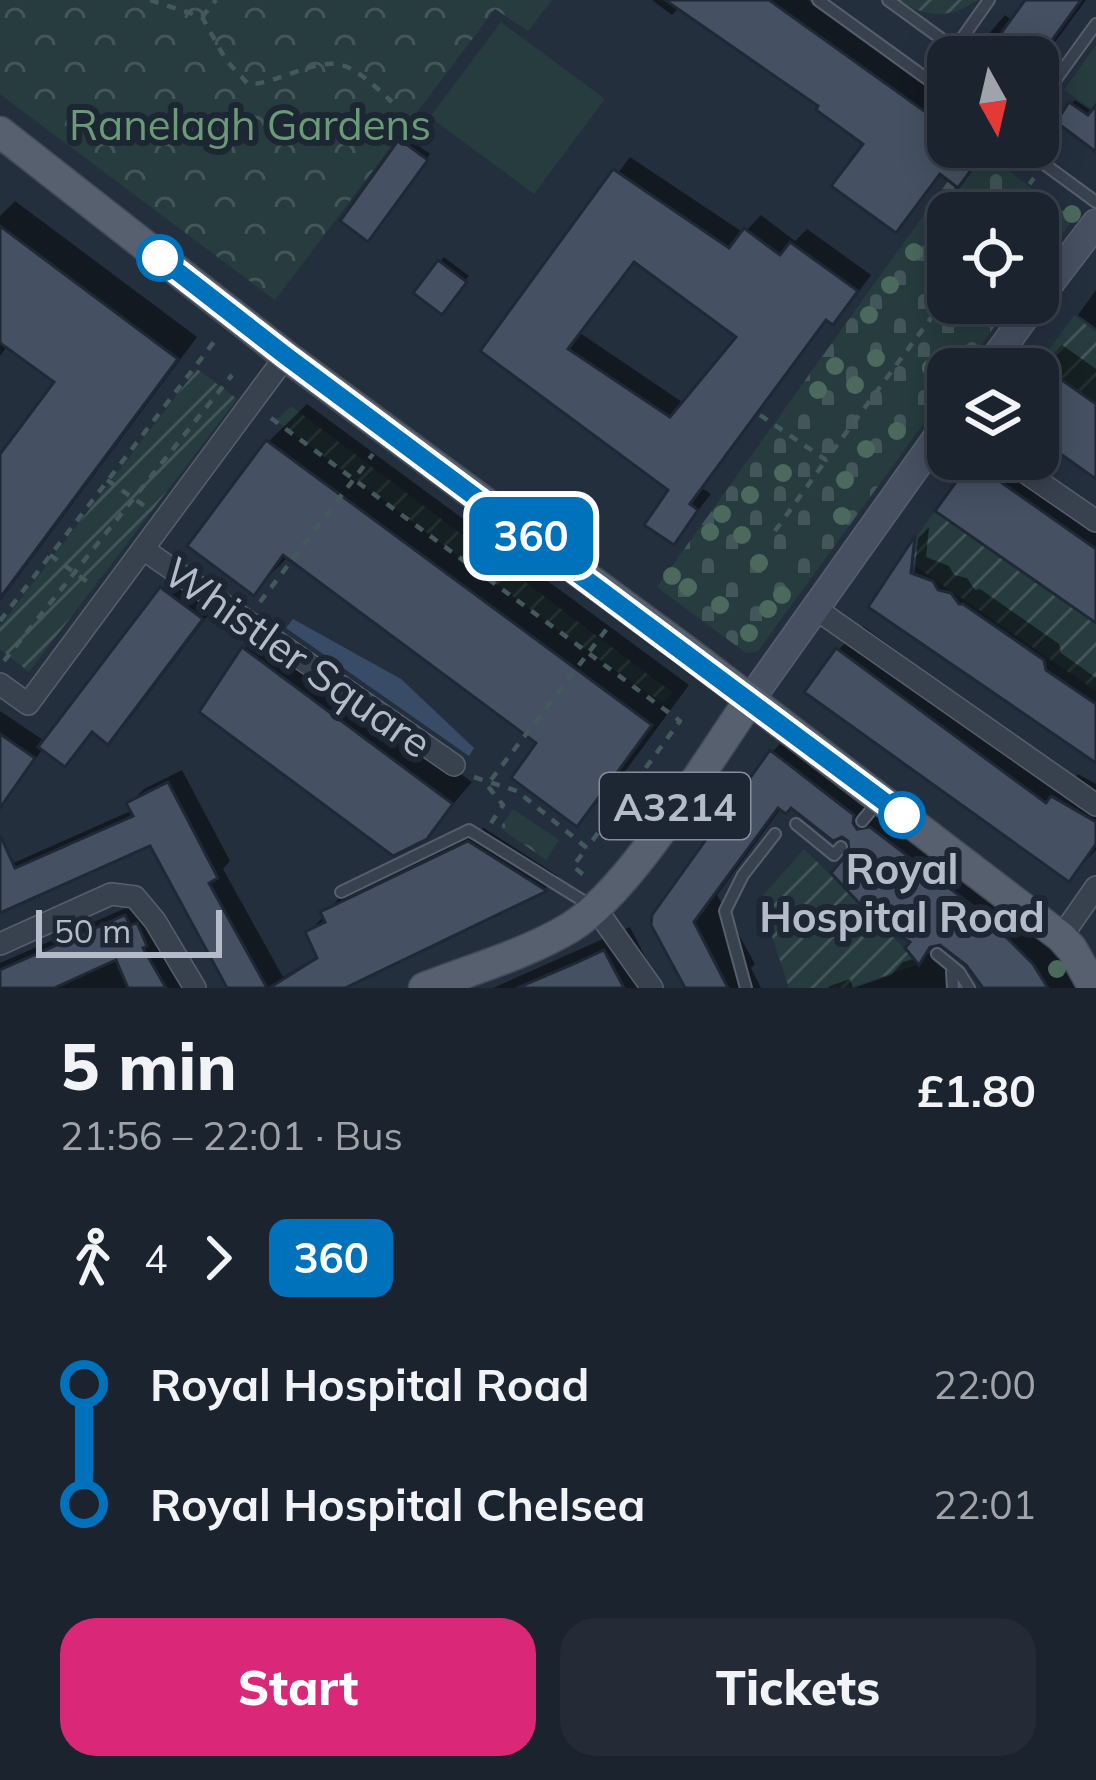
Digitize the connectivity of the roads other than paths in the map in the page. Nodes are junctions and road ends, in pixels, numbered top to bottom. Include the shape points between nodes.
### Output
1 (818, 0) edge
2 (888, 0) edge
3 (989, 0) edge
4 (1096, 24) edge
5 (938, 36) edge
6 (963, 36) edge
7 (1059, 75) edge
8 (927, 79) edge
9 (0, 132) edge
10 (1050, 168) edge
11 (1096, 202) edge
12 (1096, 223) edge
13 (1059, 271) edge
14 (286, 356) junction
15 (927, 452) edge
16 (1036, 480) edge
17 (1096, 521) edge
18 (143, 549) junction
19 (816, 609) junction
20 (0, 684) edge
21 (750, 700) junction
22 (454, 765) road end
23 (1096, 805) edge
24 (796, 824) dead end
25 (775, 833) dead end
26 (841, 847) dead end
27 (1096, 887) edge
28 (341, 892) dead end
29 (596, 909) junction
30 (1061, 938) junction
31 (0, 944) edge
32 (937, 954) dead end
33 (952, 973) dead end
34 (195, 988) edge
35 (424, 988) edge
36 (652, 988) edge
37 (746, 988) edge
38 (953, 988) edge
39 (969, 988) edge
40 (1094, 988) edge

1 - 8 lane
2 - 5 lane
3 - 6 lane
4 - 7 lane
9 - 14 main road
10 - 11 lane
12 - 13 main road
14 - 18 street
14 - 21 main road
15 - 19 main road
16 - 17 street
18 - 20 street via 28,704
18 - 22 street, Whistler Square
19 - 21 main road
19 - 23 street
21 - 29 main road, A3214
21 - 30 main road via 871,810
24 - 26 lane via 834,856
25 - 37 lane via 725,911
27 - 30 street
28 - 29 lane via 469,830
29 - 35 main road, A3214 via 549,939
29 - 36 street
30 - 40 main road
31 - 34 street via 111,894 135,897
32 - 39 lane
33 - 38 lane

